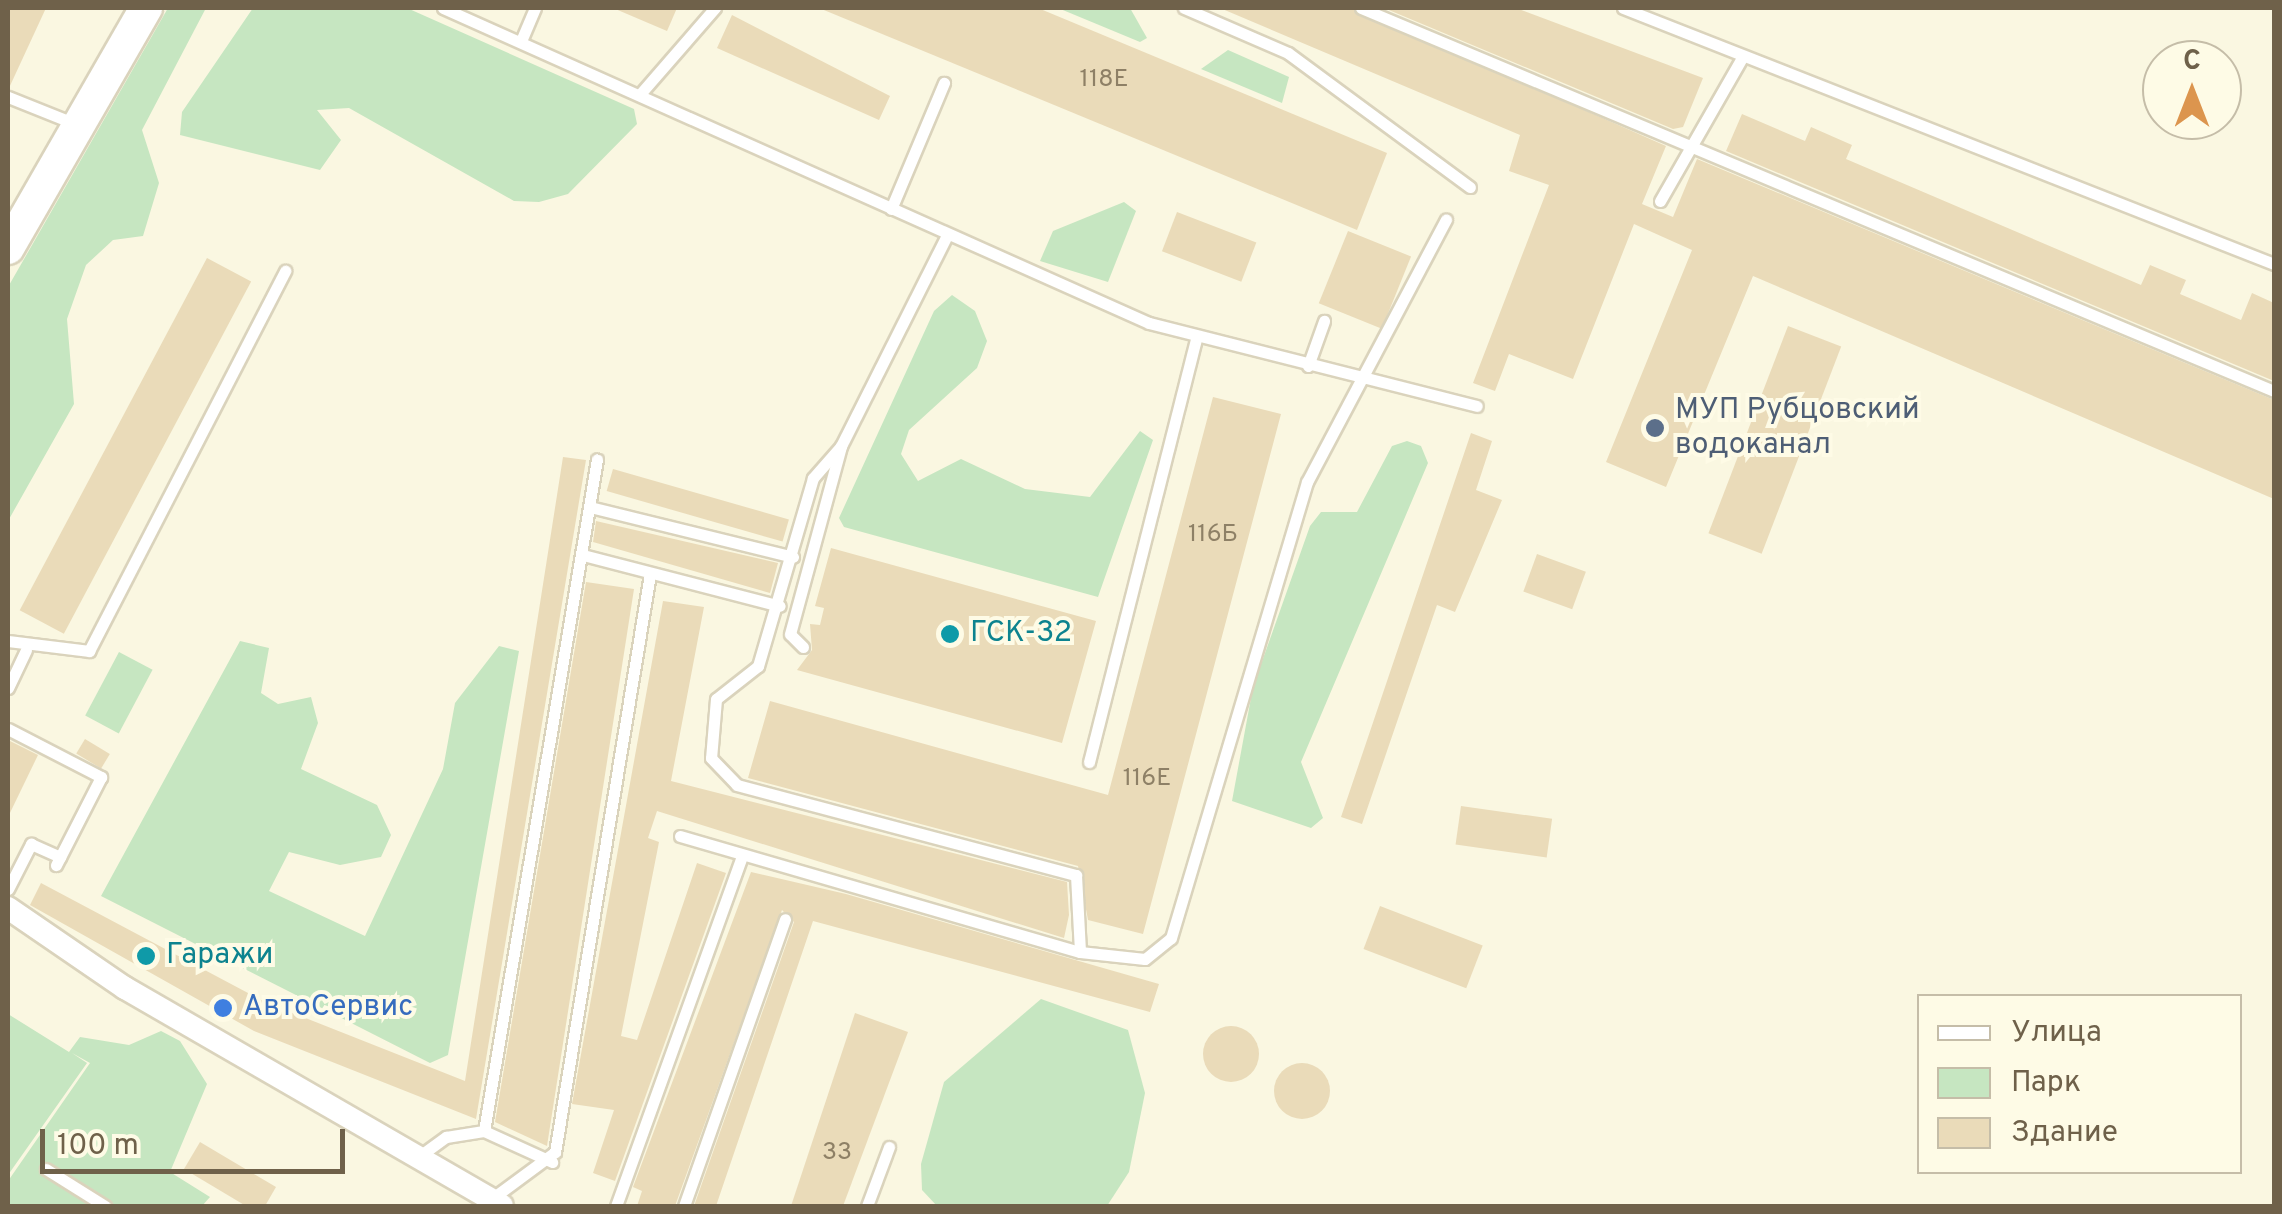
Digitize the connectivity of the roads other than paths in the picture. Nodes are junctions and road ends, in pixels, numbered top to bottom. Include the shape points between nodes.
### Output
1 (146, 8) edge
2 (444, 8) edge
3 (535, 8) edge
4 (715, 8) edge
5 (1184, 8) edge
6 (1361, 8) edge
7 (1623, 8) edge
8 (520, 40) junction
9 (1742, 58) junction
10 (944, 83) dead end
11 (640, 93) junction
12 (8, 97) edge
13 (80, 126) junction
14 (1696, 146) junction
15 (1470, 187) dead end
16 (1660, 201) dead end
17 (892, 209) junction
18 (1446, 220) dead end
19 (948, 235) junction
20 (8, 248) edge
21 (2274, 264) edge
22 (285, 271) dead end
23 (1324, 321) dead end
24 (1196, 338) junction
25 (1308, 366) junction
26 (1366, 380) junction
27 (2274, 391) edge
28 (1477, 406) dead end
29 (840, 446) junction
30 (597, 458) dead end
31 (590, 507) junction
32 (583, 555) junction
33 (793, 557) junction
34 (650, 574) junction
35 (780, 606) junction
36 (8, 641) edge
37 (804, 647) dead end
38 (26, 650) junction
39 (8, 688) edge
40 (8, 728) edge
41 (1089, 762) dead end
42 (680, 836) dead end
43 (742, 858) junction
44 (8, 888) edge
45 (8, 908) edge
46 (785, 919) dead end
47 (1080, 952) junction
48 (484, 1132) junction
49 (888, 1147) dead end
50 (421, 1154) junction
51 (552, 1162) junction
52 (46, 1169) dead end
53 (496, 1203) edge
54 (105, 1206) edge
55 (616, 1206) edge
56 (684, 1206) edge
57 (867, 1206) edge

1 - 13 main road
2 - 8 lane
3 - 8 lane
4 - 11 lane
5 - 15 lane via 1288,53
6 - 14 lane
7 - 9 lane
8 - 11 lane
9 - 14 lane
9 - 21 lane via 1944,128
10 - 17 lane
11 - 17 lane
12 - 13 lane
13 - 20 main road
14 - 16 lane
14 - 27 lane
17 - 19 lane
18 - 26 lane
19 - 24 lane
19 - 29 lane
22 - 38 lane via 89,652 58,642
23 - 25 lane
24 - 25 lane
24 - 41 lane
25 - 26 lane
26 - 28 lane
26 - 47 lane via 1308,482 1279,560 1171,938 1145,959
29 - 33 lane via 813,478
29 - 37 lane via 790,634
30 - 31 lane
31 - 32 lane
31 - 33 lane
32 - 34 lane
32 - 48 lane
33 - 35 lane
34 - 35 lane
34 - 51 lane
35 - 47 lane via 758,666 716,699 711,758 722,775 1076,875
36 - 38 lane
38 - 39 lane
40 - 44 lane via 101,777 58,861 31,844
42 - 43 lane
43 - 47 lane
43 - 55 lane
45 - 50 street via 141,998
46 - 56 lane
48 - 50 lane via 446,1137
48 - 51 lane
49 - 57 lane
50 - 53 street
51 - 53 lane
52 - 54 lane

